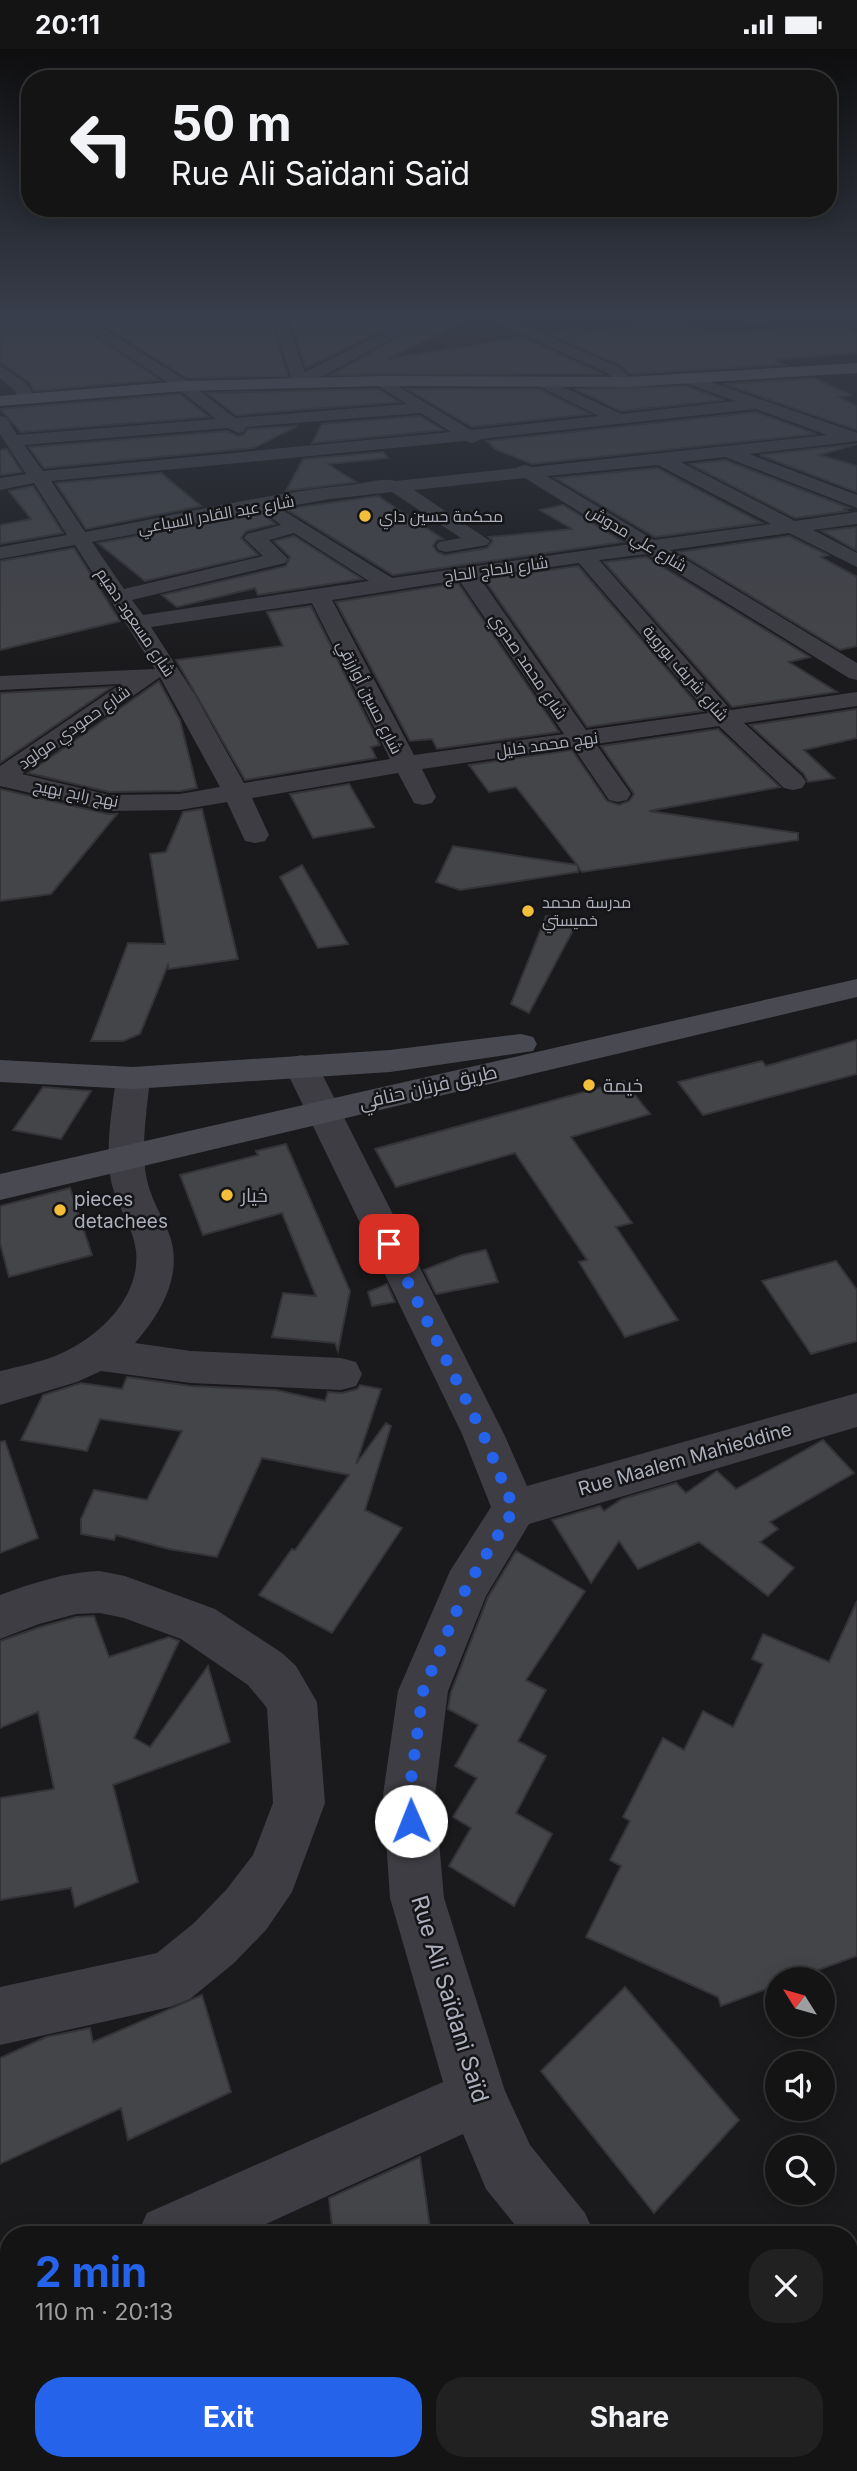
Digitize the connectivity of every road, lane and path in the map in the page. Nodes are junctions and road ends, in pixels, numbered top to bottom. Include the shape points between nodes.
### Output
1 (8, 431) edge
2 (121, 431) edge
3 (239, 431) edge
4 (462, 431) edge
5 (506, 431) edge
6 (834, 431) edge
7 (469, 435) junction
8 (854, 438) edge
9 (15, 440) junction
10 (666, 451) junction
11 (727, 452) junction
12 (282, 468) junction
13 (315, 468) dead end
14 (0, 470) edge
15 (342, 474) dead end
16 (529, 474) junction
17 (39, 477) junction
18 (0, 484) edge
19 (395, 486) junction
20 (857, 502) edge
21 (265, 506) junction
22 (857, 518) edge
23 (790, 526) junction
24 (296, 527) junction
25 (79, 539) junction
26 (446, 547) dead end
27 (653, 547) junction
28 (0, 553) edge
29 (585, 557) junction
30 (857, 561) edge
31 (465, 573) junction
32 (389, 585) junction
33 (120, 596) junction
34 (319, 596) junction
35 (135, 623) junction
36 (857, 673) edge
37 (160, 674) junction
38 (0, 683) edge
39 (857, 698) edge
40 (725, 718) junction
41 (578, 739) junction
42 (405, 764) junction
43 (1, 777) edge
44 (793, 782) dead end
45 (236, 791) junction
46 (618, 794) dead end
47 (423, 797) dead end
48 (255, 835) dead end
49 (857, 969) edge
50 (857, 988) edge
51 (301, 1066) junction
52 (0, 1071) edge
53 (133, 1079) junction
54 (321, 1111) junction
55 (126, 1157) junction
56 (0, 1187) edge
57 (96, 1354) junction
58 (341, 1374) dead end
59 (0, 1388) edge
60 (857, 1409) edge
61 (514, 1509) junction
62 (0, 1617) edge
63 (0, 2016) edge
64 (477, 2097) junction
65 (189, 2226) edge
66 (556, 2226) edge

1 - 9 street, شارع مسعود دهيم
2 - 9 street
3 - 12 street
4 - 7 street, شارع علي مدوش
5 - 7 street
6 - 8 street
7 - 12 street
7 - 16 street, شارع علي مدوش
8 - 11 street, شارع عبد القادر السباعي
9 - 17 street, شارع مسعود دهيم via 32,473
10 - 11 street, شارع عبد القادر السباعي via 695,455
10 - 16 street, شارع عبد القادر السباعي
10 - 23 street
11 - 20 street
12 - 13 street, شارع عبد القادر السباعي
12 - 17 street
12 - 21 street
14 - 17 street
15 - 19 street, شارع عبد القادر السباعي
16 - 19 street, شارع عبد القادر السباعي
16 - 27 street, شارع علي مدوش
17 - 18 street
17 - 25 street, شارع مسعود دهيم
19 - 21 street, شارع عبد القادر السباعي
19 - 26 street, شارع عبد القادر السباعي via 480,541
21 - 24 street
21 - 25 street, شارع عبد القادر السباعي
22 - 23 street, شارع بلحاج الحاج
23 - 27 street, شارع بلحاج الحاج
23 - 30 street
24 - 32 street
24 - 33 street via 254,538 278,559
25 - 28 street, شارع عبد القادر السباعي
25 - 33 street, شارع مسعود دهيم
27 - 29 street, شارع بلحاج الحاج
27 - 36 street, شارع علي مدوش
29 - 31 street, شارع بلحاج الحاج
29 - 40 street, شارع شريف بوروية
31 - 32 street, شارع بلحاج الحاج
31 - 41 street, شارع محمد صدوي
32 - 34 street, شارع بلحاج الحاج
33 - 35 street, شارع مسعود دهيم
34 - 35 street, شارع بلحاج الحاج
34 - 42 street, شارع حسين أوارزقي
35 - 37 street, شارع مسعود دهيم
37 - 38 street
37 - 43 street, شارع حمودي مولود
37 - 45 street, شارع مسعود دهيم
39 - 40 street, نهج محمد خليل
40 - 41 street, نهج محمد خليل
40 - 44 street, شارع شريف بوروية
41 - 42 street, نهج محمد خليل
41 - 46 street, شارع محمد صدوي
42 - 45 street, نهج محمد خليل
42 - 47 street, شارع حسين أوارزقي
43 - 45 street, نهج رابح بهيج via 110,803 180,802
45 - 48 street, شارع مسعود دهيم
49 - 51 main road, طريق فرنان حنافي via 524,1044 390,1061
50 - 54 main road, طريق فرنان حنافي
51 - 53 main road, طريق فرنان حنافي
51 - 54 street
52 - 53 main road, طريق فرنان حنافي
53 - 55 street
54 - 55 main road, طريق فرنان حنافي
54 - 61 street via 483,1434
55 - 56 main road, طريق فرنان حنافي
55 - 57 street via 129,1183 155,1251 155,1273 145,1299 125,1328
57 - 58 street via 191,1367
57 - 59 street
60 - 61 street, Rue Maalem Mahieddine
61 - 64 street, Rue Ali Saïdani Saïd via 467,1586 423,1691 409,1795 417,1898
62 - 63 street via 63,1596 100,1592 198,1624 265,1669 292,1702 299,1803 273,1873 246,1910 170,1979
64 - 65 street
64 - 66 street, Rue Ali Saïdani Saïd via 508,2167

